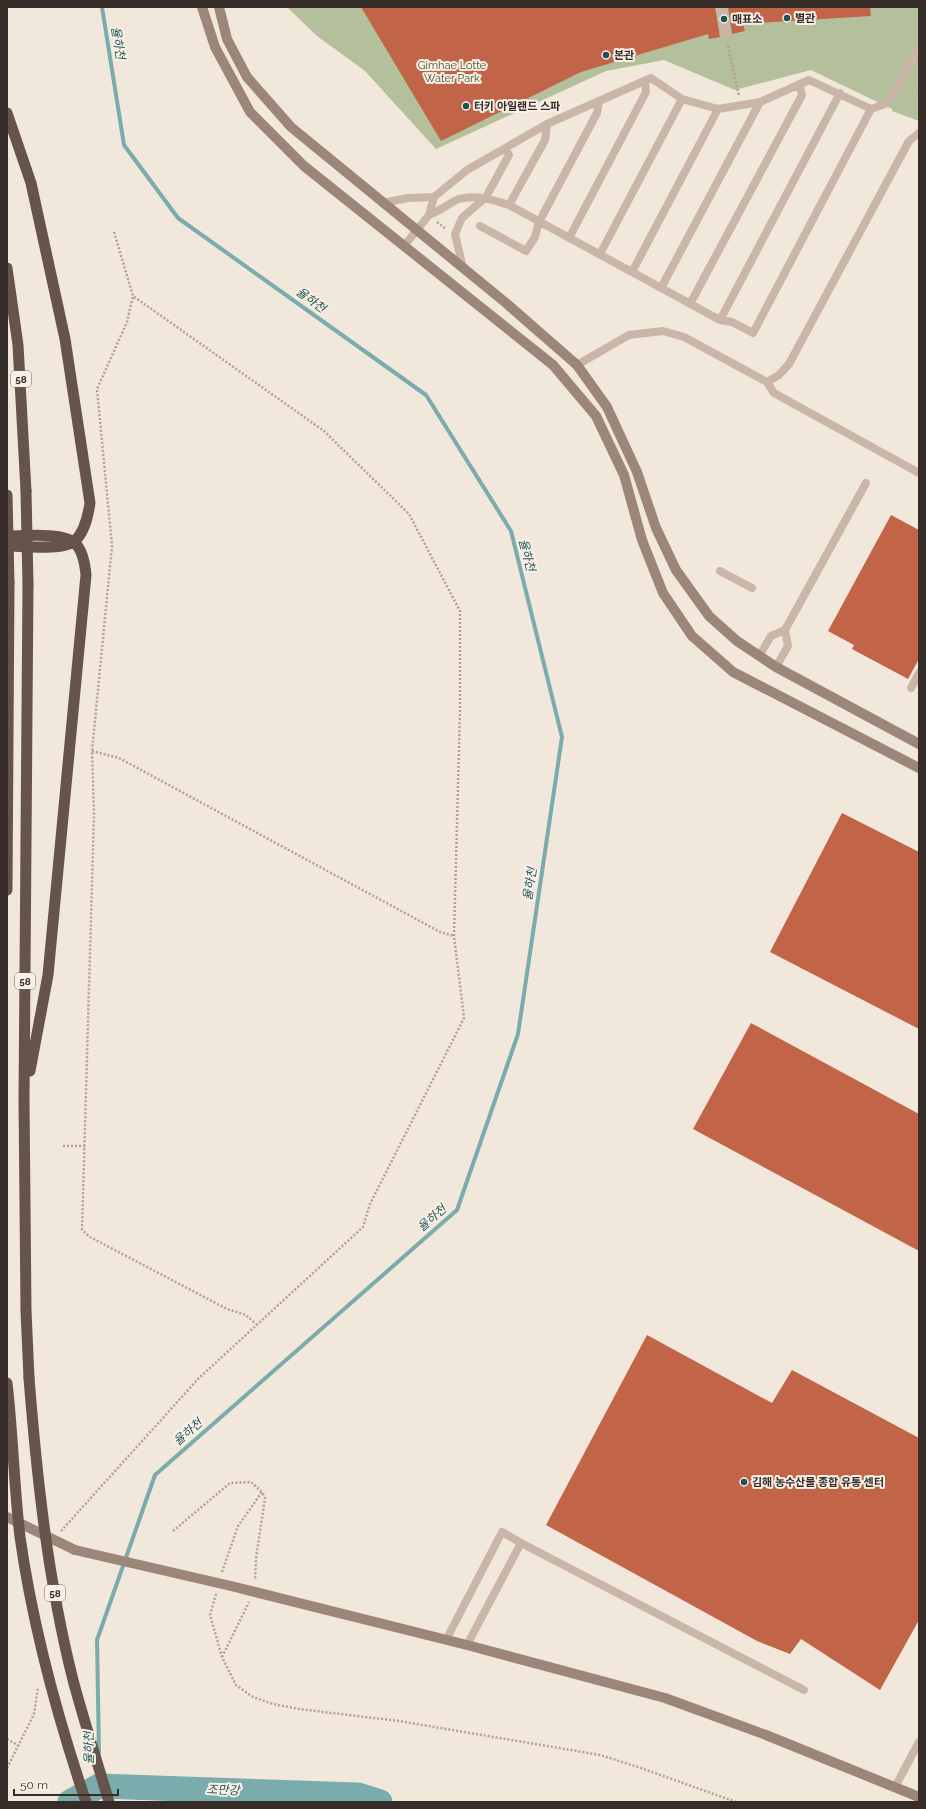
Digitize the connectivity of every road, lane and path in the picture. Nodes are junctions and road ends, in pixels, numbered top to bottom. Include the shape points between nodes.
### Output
1 (202, 7) edge
2 (219, 7) edge
3 (721, 7) edge
4 (726, 35) joint
5 (919, 47) edge
6 (644, 81) junction
7 (799, 84) junction
8 (919, 89) edge
9 (840, 94) junction
10 (919, 94) edge
11 (682, 98) junction
12 (599, 101) junction
13 (760, 102) junction
14 (741, 104) junction
15 (718, 109) junction
16 (871, 109) junction
17 (7, 113) edge
18 (547, 124) junction
19 (919, 133) edge
20 (505, 148) junction
21 (486, 197) junction
22 (434, 198) junction
23 (382, 203) junction
24 (508, 205) junction
25 (429, 215) junction
26 (437, 221) dead end
27 (539, 222) junction
28 (480, 226) dead end
29 (448, 230) dead end
30 (416, 231) junction
31 (114, 232) dead end
32 (569, 238) junction
33 (404, 246) junction
34 (600, 254) junction
35 (7, 268) edge
36 (463, 268) junction
37 (632, 272) junction
38 (661, 288) junction
39 (133, 296) junction
40 (690, 304) junction
41 (720, 320) junction
42 (577, 364) junction
43 (767, 382) junction
44 (919, 473) edge
45 (866, 483) dead end
46 (7, 495) edge
47 (7, 536) edge
48 (74, 542) junction
49 (7, 546) edge
50 (720, 571) dead end
51 (752, 588) dead end
52 (785, 630) junction
53 (759, 656) junction
54 (776, 667) junction
55 (919, 673) edge
56 (911, 688) dead end
57 (919, 744) edge
58 (92, 751) junction
59 (919, 768) edge
60 (7, 890) edge
61 (454, 936) junction
62 (24, 1099) junction
63 (63, 1146) dead end
64 (85, 1146) junction
65 (256, 1324) junction
66 (7, 1383) edge
67 (262, 1492) junction
68 (7, 1517) edge
69 (173, 1531) dead end
70 (54, 1539) junction
71 (522, 1543) junction
72 (220, 1579) dead end
73 (254, 1591) junction
74 (216, 1593) dead end
75 (446, 1640) junction
76 (467, 1645) junction
77 (222, 1657) junction
78 (39, 1683) dead end
79 (804, 1690) dead end
80 (7, 1739) edge
81 (919, 1742) edge
82 (19, 1746) junction
83 (7, 1768) edge
84 (895, 1787) junction
85 (919, 1797) edge
86 (86, 1802) edge
87 (109, 1802) edge
88 (736, 1802) edge

1 - 33 main road via 215,47 250,112 304,166
2 - 23 main road via 227,39 247,77 291,127
3 - 4 street
4 - 14 path
5 - 16 lane via 888,103
6 - 11 lane via 651,78
6 - 12 lane
6 - 32 lane via 646,92
7 - 9 lane via 809,80
7 - 13 lane
7 - 40 lane via 802,95
8 - 10 path
9 - 16 lane
9 - 41 lane
11 - 15 lane
11 - 34 lane
12 - 18 lane
12 - 27 lane via 597,114
13 - 14 lane
13 - 38 lane
14 - 15 lane
15 - 37 lane
16 - 41 lane via 753,333 732,322
17 - 48 highway via 31,183 65,339 90,503 87,520
18 - 20 lane
18 - 24 lane via 545,140
19 - 43 lane via 909,141 789,364 779,375
20 - 21 lane via 509,155
20 - 22 lane via 467,170
21 - 24 lane
21 - 25 lane via 460,199
21 - 36 lane via 462,218 455,234
22 - 23 lane via 408,198
22 - 25 lane
23 - 30 main road
24 - 27 lane
25 - 30 lane
26 - 29 path
27 - 28 lane via 535,237 526,251
27 - 32 lane
30 - 33 lane
30 - 36 main road
31 - 39 path
32 - 34 lane
33 - 59 main road via 553,365 596,416 624,476 642,540 663,593 692,636 733,672
34 - 37 lane
35 - 62 highway, 58, bridge via 18,345 28,584
36 - 42 main road
37 - 38 lane
38 - 40 lane
39 - 58 path via 127,322 97,389 112,546
39 - 61 path via 324,431 409,514 460,611
40 - 41 lane
42 - 43 lane via 629,335 663,331 684,337
42 - 53 main road via 607,407 637,472 656,528 676,570 709,616 737,642
43 - 44 lane via 774,393 803,411
45 - 52 lane
46 - 60 highway, bridge
47 - 48 highway via 50,536
48 - 49 highway via 52,547
48 - 62 highway via 84,561 86,589 48,975
50 - 51 lane
52 - 53 lane via 771,636
52 - 54 lane via 788,646
53 - 54 main road
54 - 57 main road
55 - 56 lane
58 - 61 path via 119,758 440,932
58 - 64 path via 94,814
61 - 65 path via 464,1018 370,1204 363,1227
62 - 87 highway, 58, bridge via 28,1378 42,1511 57,1606 73,1680
63 - 64 path
64 - 65 path via 82,1230 90,1237 220,1306 246,1315
65 - 70 path via 198,1380
66 - 86 highway, 58, bridge via 20,1536 33,1615 51,1689
67 - 69 path via 251,1482 230,1483
67 - 72 path via 238,1526
67 - 73 path via 265,1498
68 - 70 main road
70 - 73 main road, bridge via 75,1550
71 - 75 lane via 502,1532
71 - 76 lane
71 - 79 lane
73 - 75 main road
73 - 77 path
74 - 77 path via 210,1615
75 - 76 main road
76 - 84 main road via 665,1698 766,1734
77 - 88 path via 236,1685 254,1697 272,1704 399,1721 600,1755
78 - 82 path via 34,1714
80 - 82 path
81 - 84 lane
82 - 83 path
84 - 85 main road

